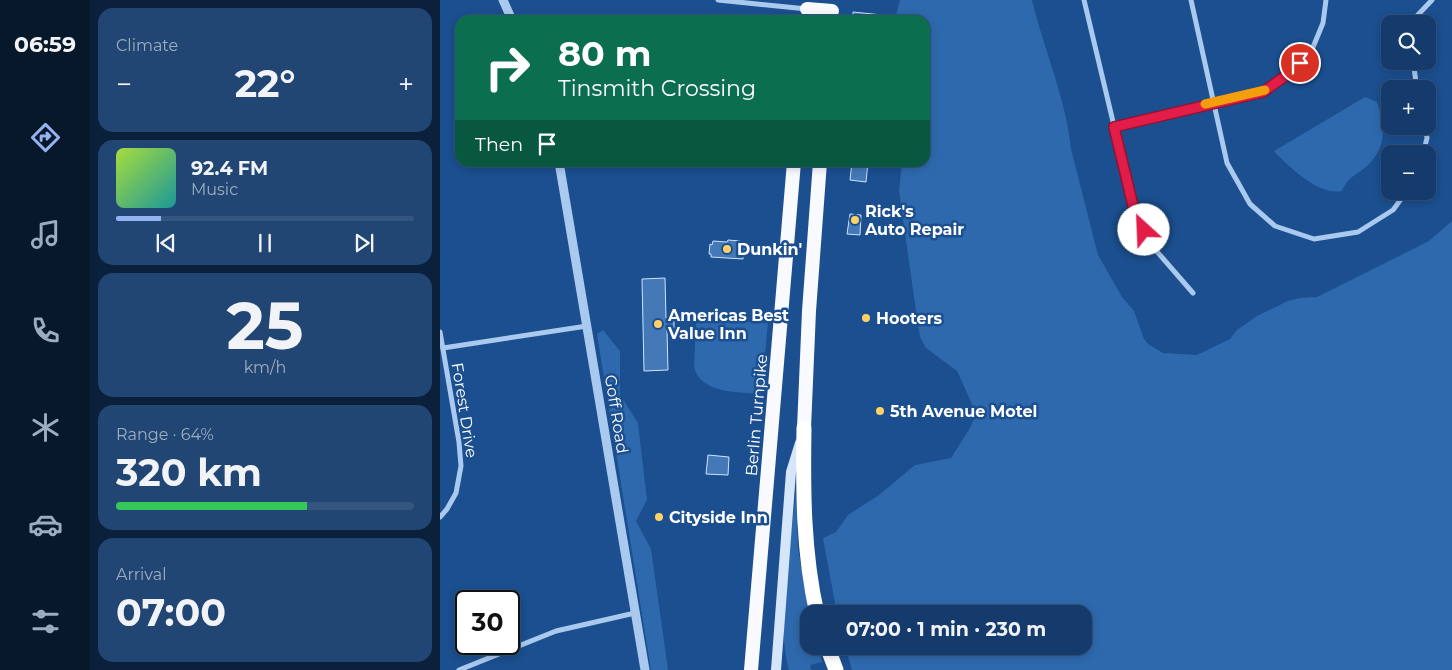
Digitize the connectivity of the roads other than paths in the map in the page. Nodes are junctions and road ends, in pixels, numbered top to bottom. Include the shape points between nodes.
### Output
1 (503, 0) edge
2 (718, 0) edge
3 (1084, 0) edge
4 (1191, 0) edge
5 (1326, 0) edge
6 (1432, 0) edge
7 (807, 10) edge
8 (832, 10) edge
9 (510, 15) edge
10 (1418, 15) edge
11 (1214, 102) junction
12 (1114, 127) junction
13 (560, 167) edge
14 (794, 167) edge
15 (820, 167) edge
16 (1400, 200) edge
17 (1193, 292) dead end
18 (587, 326) junction
19 (440, 332) edge
20 (443, 348) junction
21 (804, 428) junction
22 (440, 517) edge
23 (815, 605) edge
24 (635, 613) junction
25 (830, 655) edge
26 (459, 670) edge
27 (645, 670) edge
28 (751, 670) edge
29 (776, 670) edge
30 (836, 670) edge

1 - 9 street
2 - 7 street
3 - 12 street
4 - 11 street
5 - 11 street via 1323,23 1311,52 1288,74 1263,92
6 - 10 street
7 - 8 highway
11 - 12 street
11 - 16 street via 1227,163 1250,204 1275,226 1314,239 1358,232 1392,210
12 - 17 street via 1135,214 1153,247
13 - 18 street, Goff Road
14 - 28 highway, Berlin Turnpike
15 - 21 highway
18 - 20 street
18 - 24 street, Goff Road
19 - 20 street, Forest Drive
20 - 22 street, Forest Drive via 461,466 456,493
21 - 23 highway via 804,527
21 - 29 main road via 791,472
24 - 26 street via 556,631
24 - 27 street, Goff Road
25 - 30 highway

